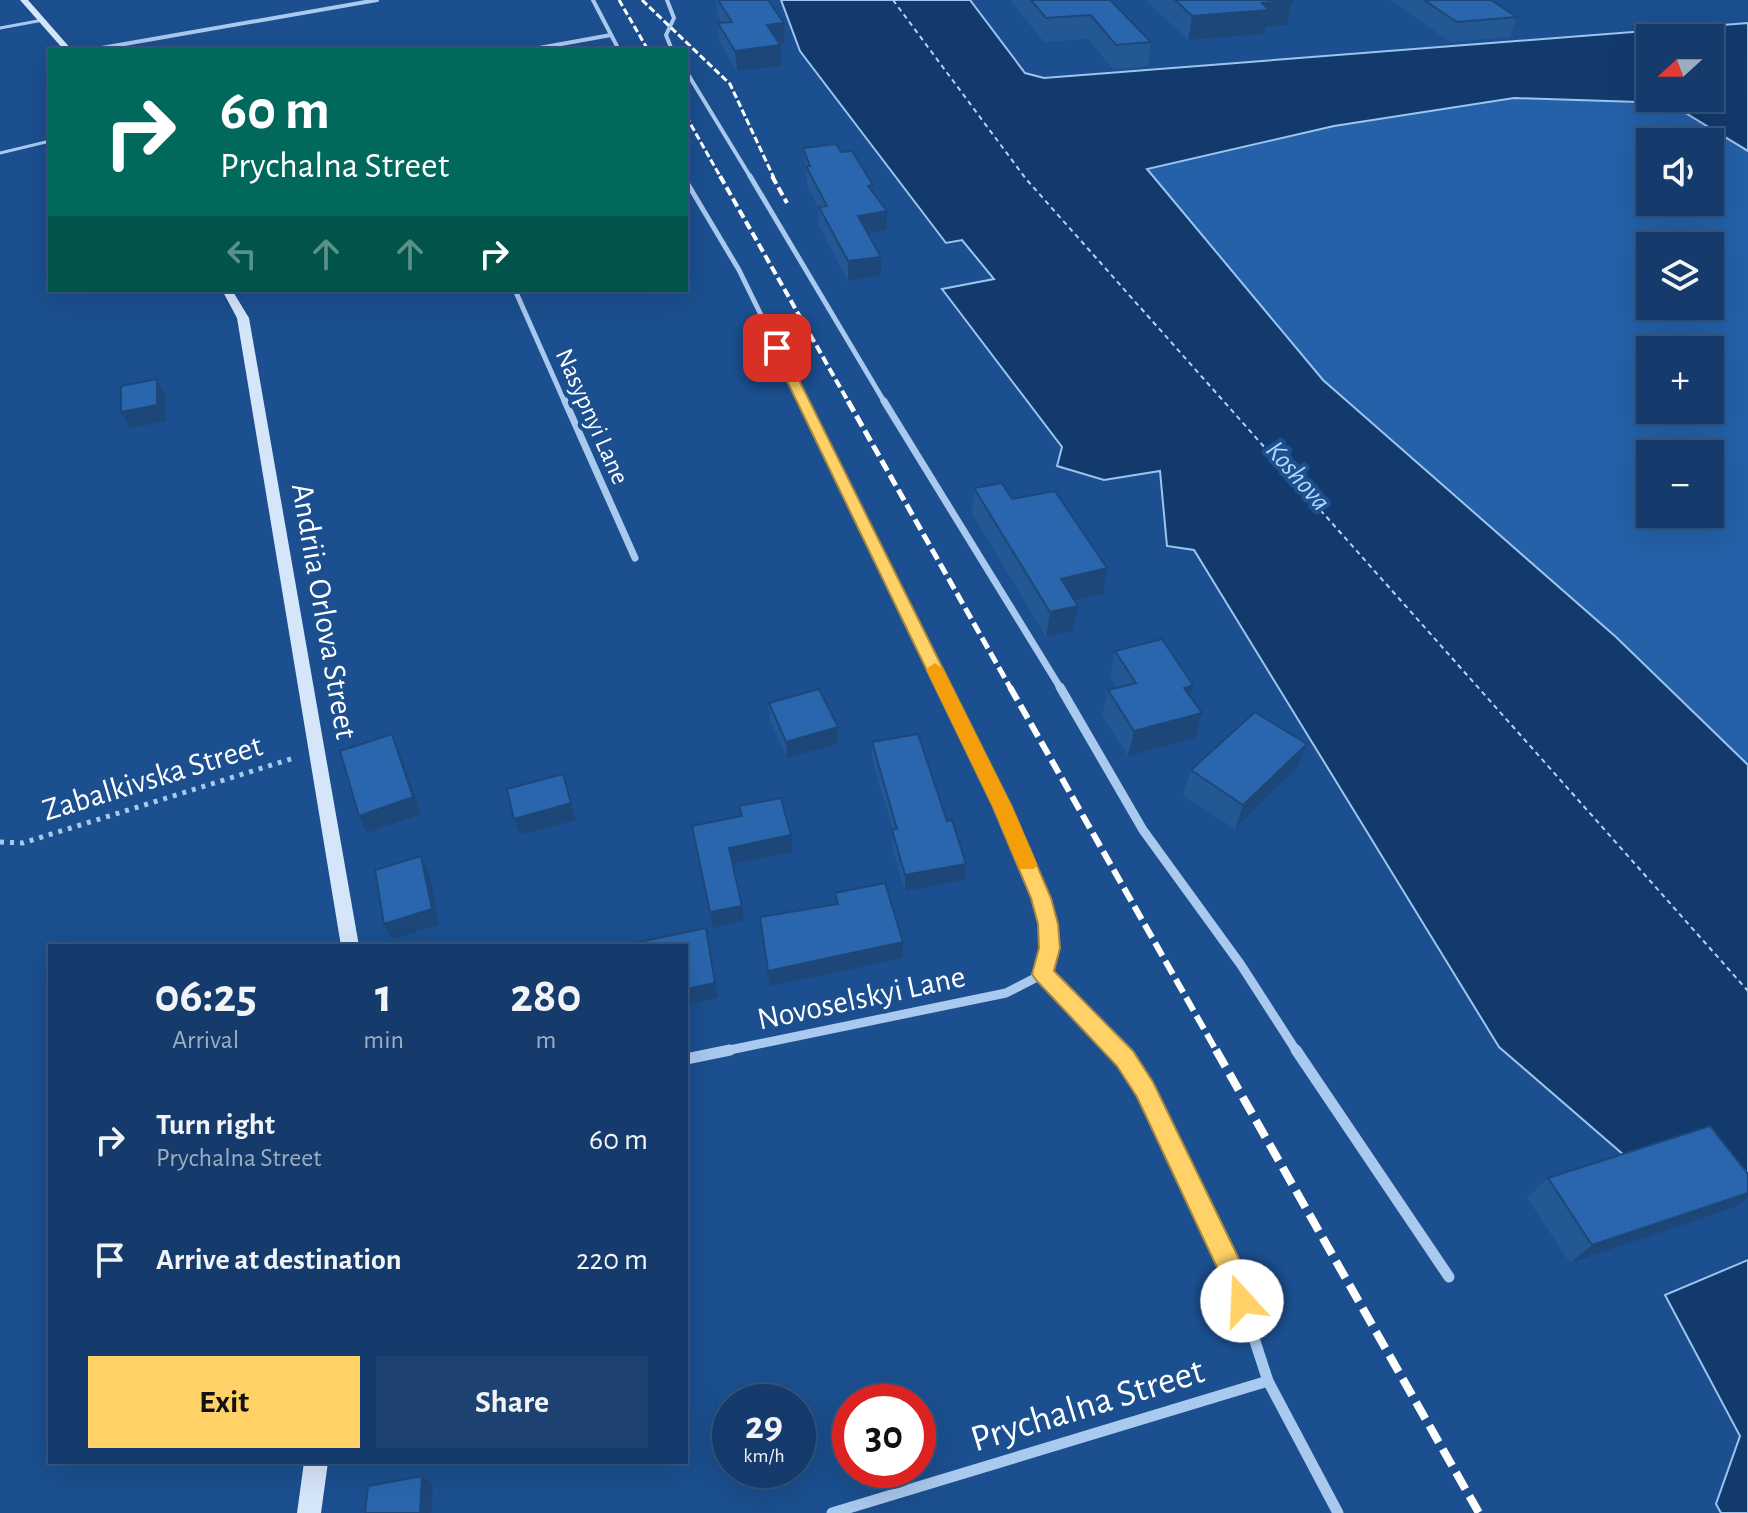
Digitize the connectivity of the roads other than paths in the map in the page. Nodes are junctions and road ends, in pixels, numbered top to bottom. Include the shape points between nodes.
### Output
1 (24, 0) edge
2 (377, 0) edge
3 (593, 0) edge
4 (667, 0) edge
5 (43, 20) junction
6 (0, 28) edge
7 (611, 35) junction
8 (66, 48) edge
9 (101, 48) edge
10 (539, 48) edge
11 (618, 48) edge
12 (671, 48) edge
13 (688, 74) edge
14 (48, 141) edge
15 (0, 153) edge
16 (688, 185) edge
17 (228, 292) edge
18 (516, 292) edge
19 (635, 558) dead end
20 (350, 944) edge
21 (1043, 974) junction
22 (688, 1059) edge
23 (1449, 1277) dead end
24 (1268, 1381) junction
25 (316, 1464) edge
26 (309, 1513) edge
27 (832, 1513) edge
28 (1338, 1513) edge

1 - 5 street
2 - 9 street
3 - 7 street
4 - 12 street via 674,18 666,35
5 - 6 lane
5 - 8 street
7 - 10 street
7 - 11 street
13 - 23 street via 1143,830 1241,965
14 - 15 lane
16 - 21 street via 739,270 1003,807 1048,924
17 - 20 street, Andriia Orlova Street via 243,318
18 - 19 street, Nasypnyi Lane
21 - 22 street, Novoselskyi Lane via 1006,993
21 - 24 street via 1125,1059 1145,1089 1233,1274
24 - 27 street, Prychalna Street
24 - 28 street
25 - 26 street

